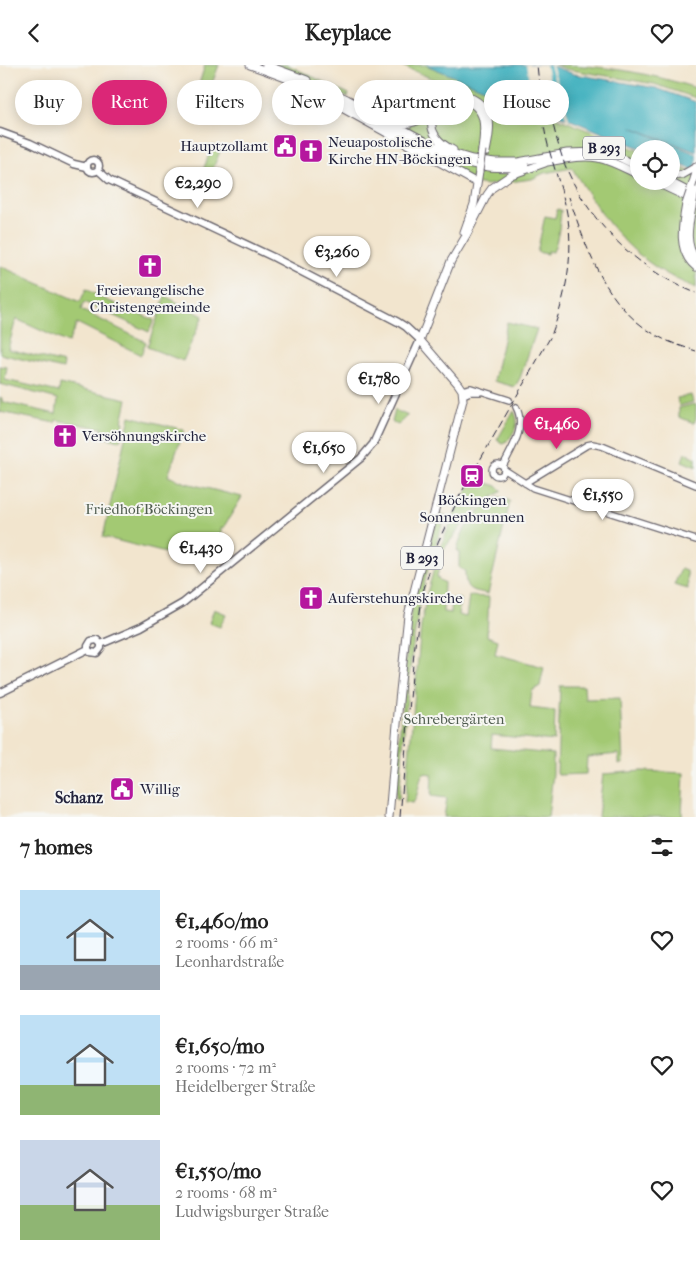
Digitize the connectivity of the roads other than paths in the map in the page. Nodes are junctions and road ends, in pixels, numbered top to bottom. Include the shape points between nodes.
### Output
1 (250, 65) edge
2 (266, 65) edge
3 (286, 78) junction
4 (474, 99) edge
5 (354, 103) edge
6 (396, 125) edge
7 (0, 132) edge
8 (484, 151) junction
9 (567, 153) junction
10 (630, 158) edge
11 (472, 159) junction
12 (438, 161) junction
13 (545, 163) junction
14 (630, 163) edge
15 (86, 167) junction
16 (696, 167) edge
17 (98, 170) junction
18 (630, 171) edge
19 (481, 172) junction
20 (694, 174) edge
21 (680, 175) edge
22 (477, 183) junction
23 (680, 186) edge
24 (668, 190) edge
25 (694, 191) edge
26 (691, 204) edge
27 (473, 222) junction
28 (460, 246) junction
29 (696, 259) edge
30 (696, 267) edge
31 (420, 340) junction
32 (462, 391) junction
33 (509, 400) dead end
34 (516, 407) dead end
35 (525, 483) junction
36 (696, 485) edge
37 (696, 540) edge
38 (0, 693) edge
39 (389, 817) edge

1 - 3 main road
2 - 5 main road
3 - 12 main road
3 - 13 main road via 321,91 460,162 498,169
4 - 8 main road via 481,104 490,127
6 - 11 main road via 442,150
7 - 15 main road
8 - 11 main road, B 293 via 484,125 476,106 461,99 440,107 432,118 433,133 448,148
8 - 19 main road, B 293, bridge
9 - 10 main road, B 293 via 598,147
9 - 11 main road, B 293 via 518,162
9 - 14 main road via 605,152
12 - 19 main road via 465,172
12 - 22 main road
13 - 18 main road, B 293 via 593,157
13 - 27 main road, B 293 via 511,175 492,188
15 - 17 main road via 90,171
15 - 17 main road via 90,160 96,160
16 - 20 main road
17 - 31 main road via 110,180 305,273 398,322
19 - 22 main road, B 293
19 - 27 main road
20 - 21 main road
20 - 25 main road
22 - 28 main road, B 293 via 474,204
23 - 25 main road
24 - 26 main road
25 - 26 main road, bridge
26 - 29 main road via 688,241
26 - 30 main road via 682,242 688,259
27 - 28 main road, B 293
28 - 31 main road, B 293
31 - 32 main road
31 - 38 main road via 373,444 361,458 183,603 141,627 101,644 97,653 88,649
32 - 33 street via 468,387
32 - 39 main road, B 293 via 457,425 408,615
34 - 35 street via 521,422 502,469
35 - 36 street via 592,444
35 - 37 street

